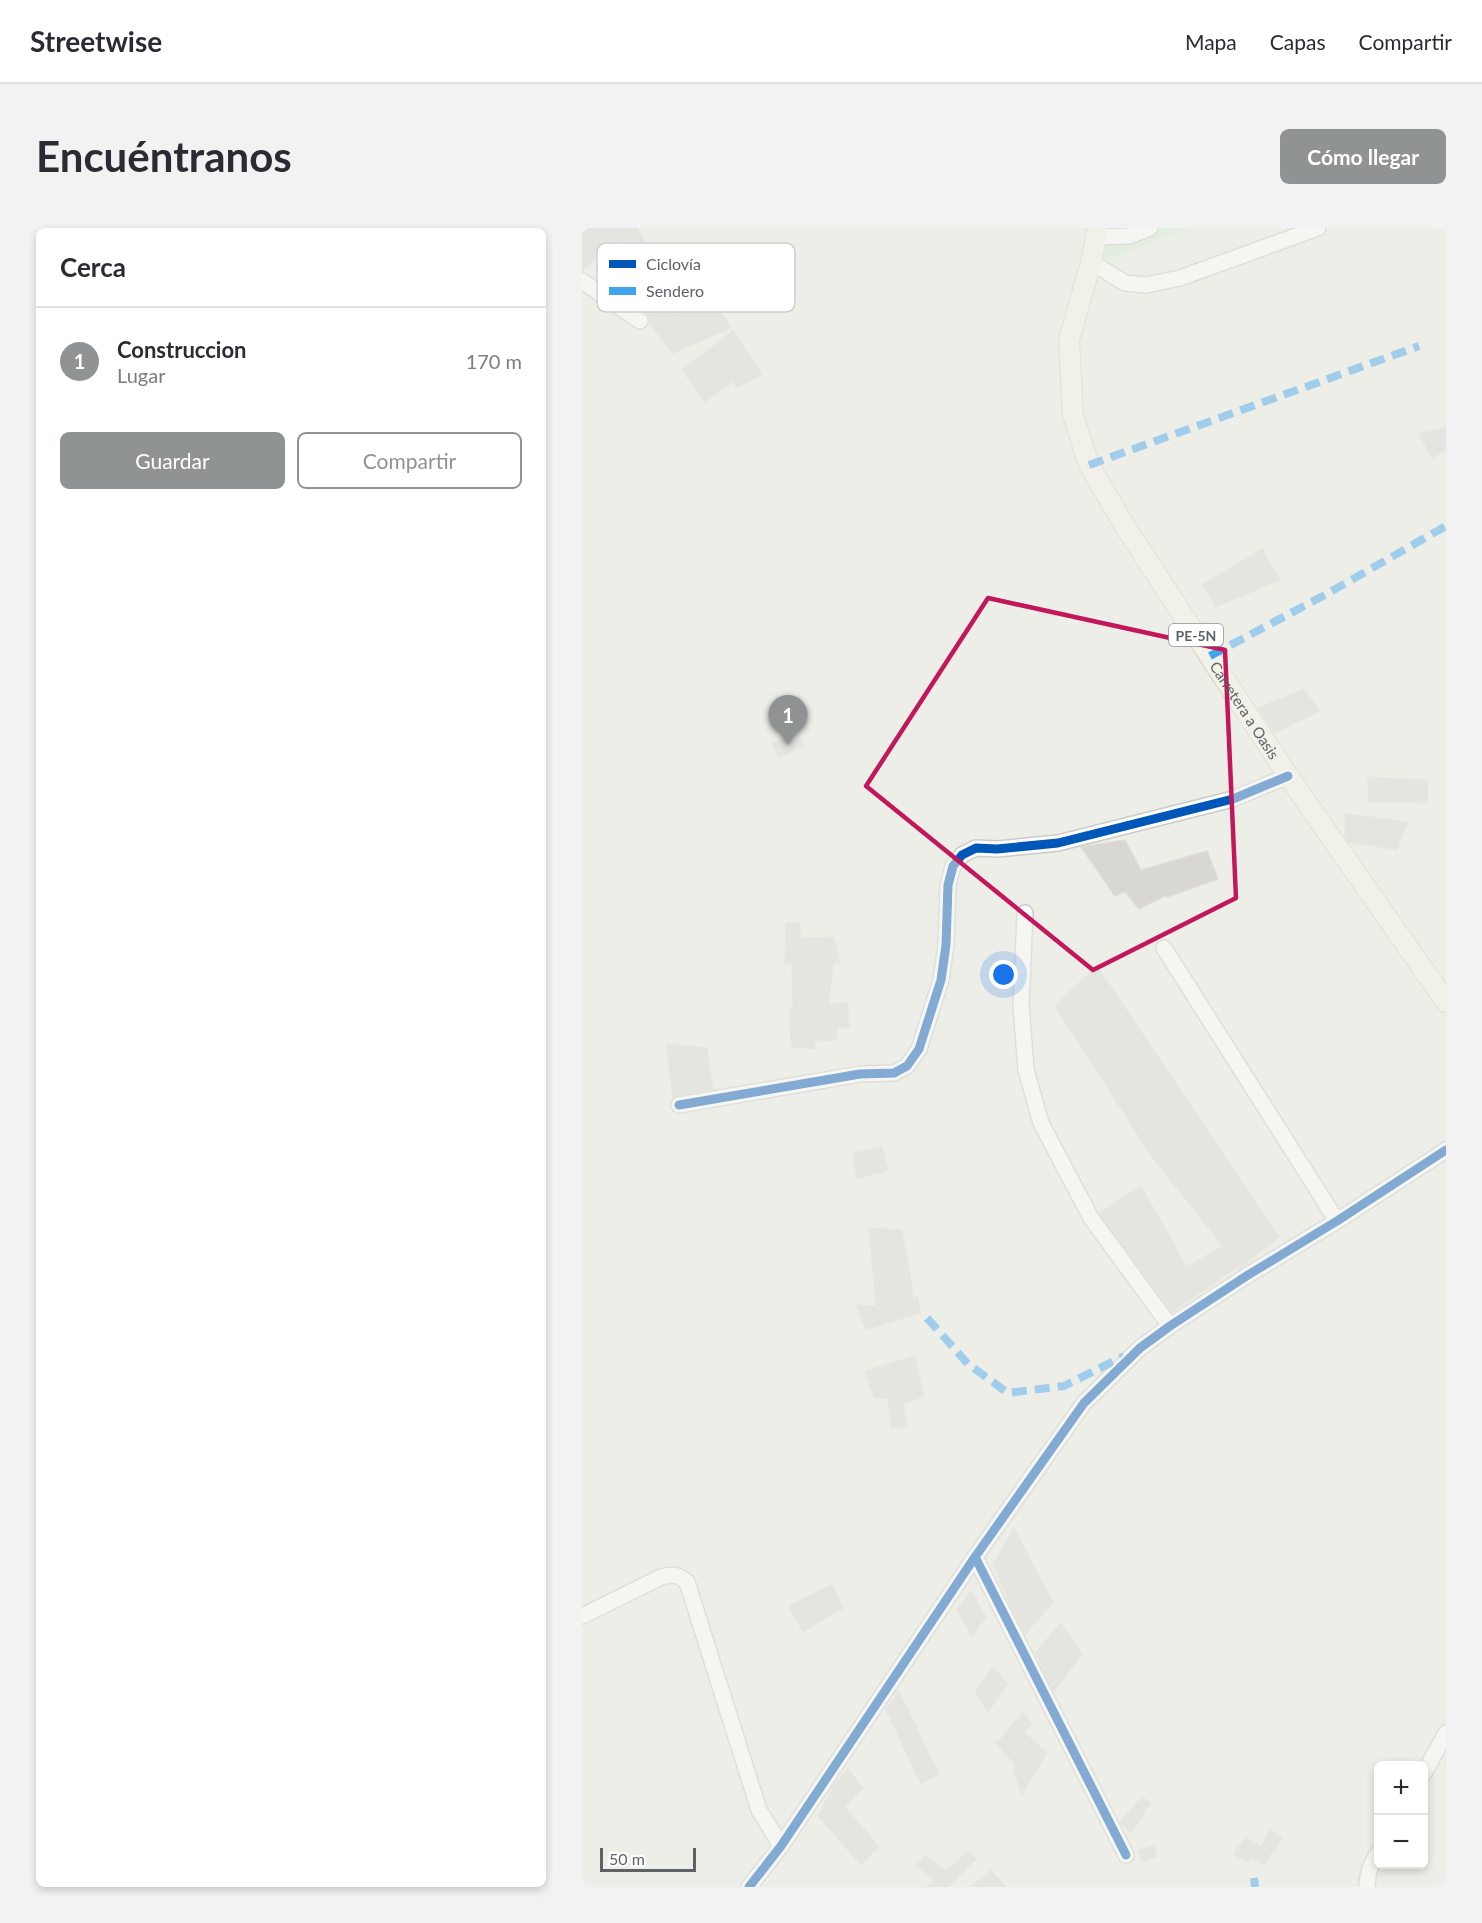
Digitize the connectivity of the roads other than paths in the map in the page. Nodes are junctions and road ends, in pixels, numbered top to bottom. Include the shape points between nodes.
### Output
1 (1150, 228) edge
2 (1318, 228) edge
3 (1097, 232) edge
4 (1091, 262) junction
5 (582, 281) edge
6 (597, 291) edge
7 (627, 312) edge
8 (640, 321) dead end
9 (1288, 776) junction
10 (1025, 913) dead end
11 (1164, 948) dead end
12 (1446, 1002) edge
13 (680, 1104) dead end
14 (1446, 1150) edge
15 (1337, 1221) junction
16 (1170, 1326) junction
17 (975, 1557) junction
18 (582, 1616) edge
19 (1446, 1733) edge
20 (1428, 1766) edge
21 (781, 1846) junction
22 (1126, 1855) dead end
23 (1374, 1859) edge
24 (749, 1887) edge
25 (1367, 1887) edge

1 - 3 street via 1129,236
2 - 4 street via 1180,278 1146,285 1125,283
3 - 4 main road, Carretera a Oasis / PE-5N
4 - 9 main road, Carretera a Oasis / PE-5N via 1070,340 1073,415 1089,465
5 - 6 street
7 - 8 street
9 - 12 main road, Carretera a Oasis / PE-5N
9 - 13 street via 1233,799 1058,843 976,848 962,855 953,866 948,885 941,980 919,1049 907,1066 894,1073 860,1074
10 - 16 street via 1021,1005 1024,1048 1041,1123 1091,1218
11 - 15 street
14 - 15 street
15 - 16 street
16 - 17 street via 1140,1348 1084,1403
17 - 21 street
17 - 22 street
18 - 21 street via 661,1577 671,1574 687,1582 759,1810
19 - 20 street
21 - 24 street
23 - 25 street

